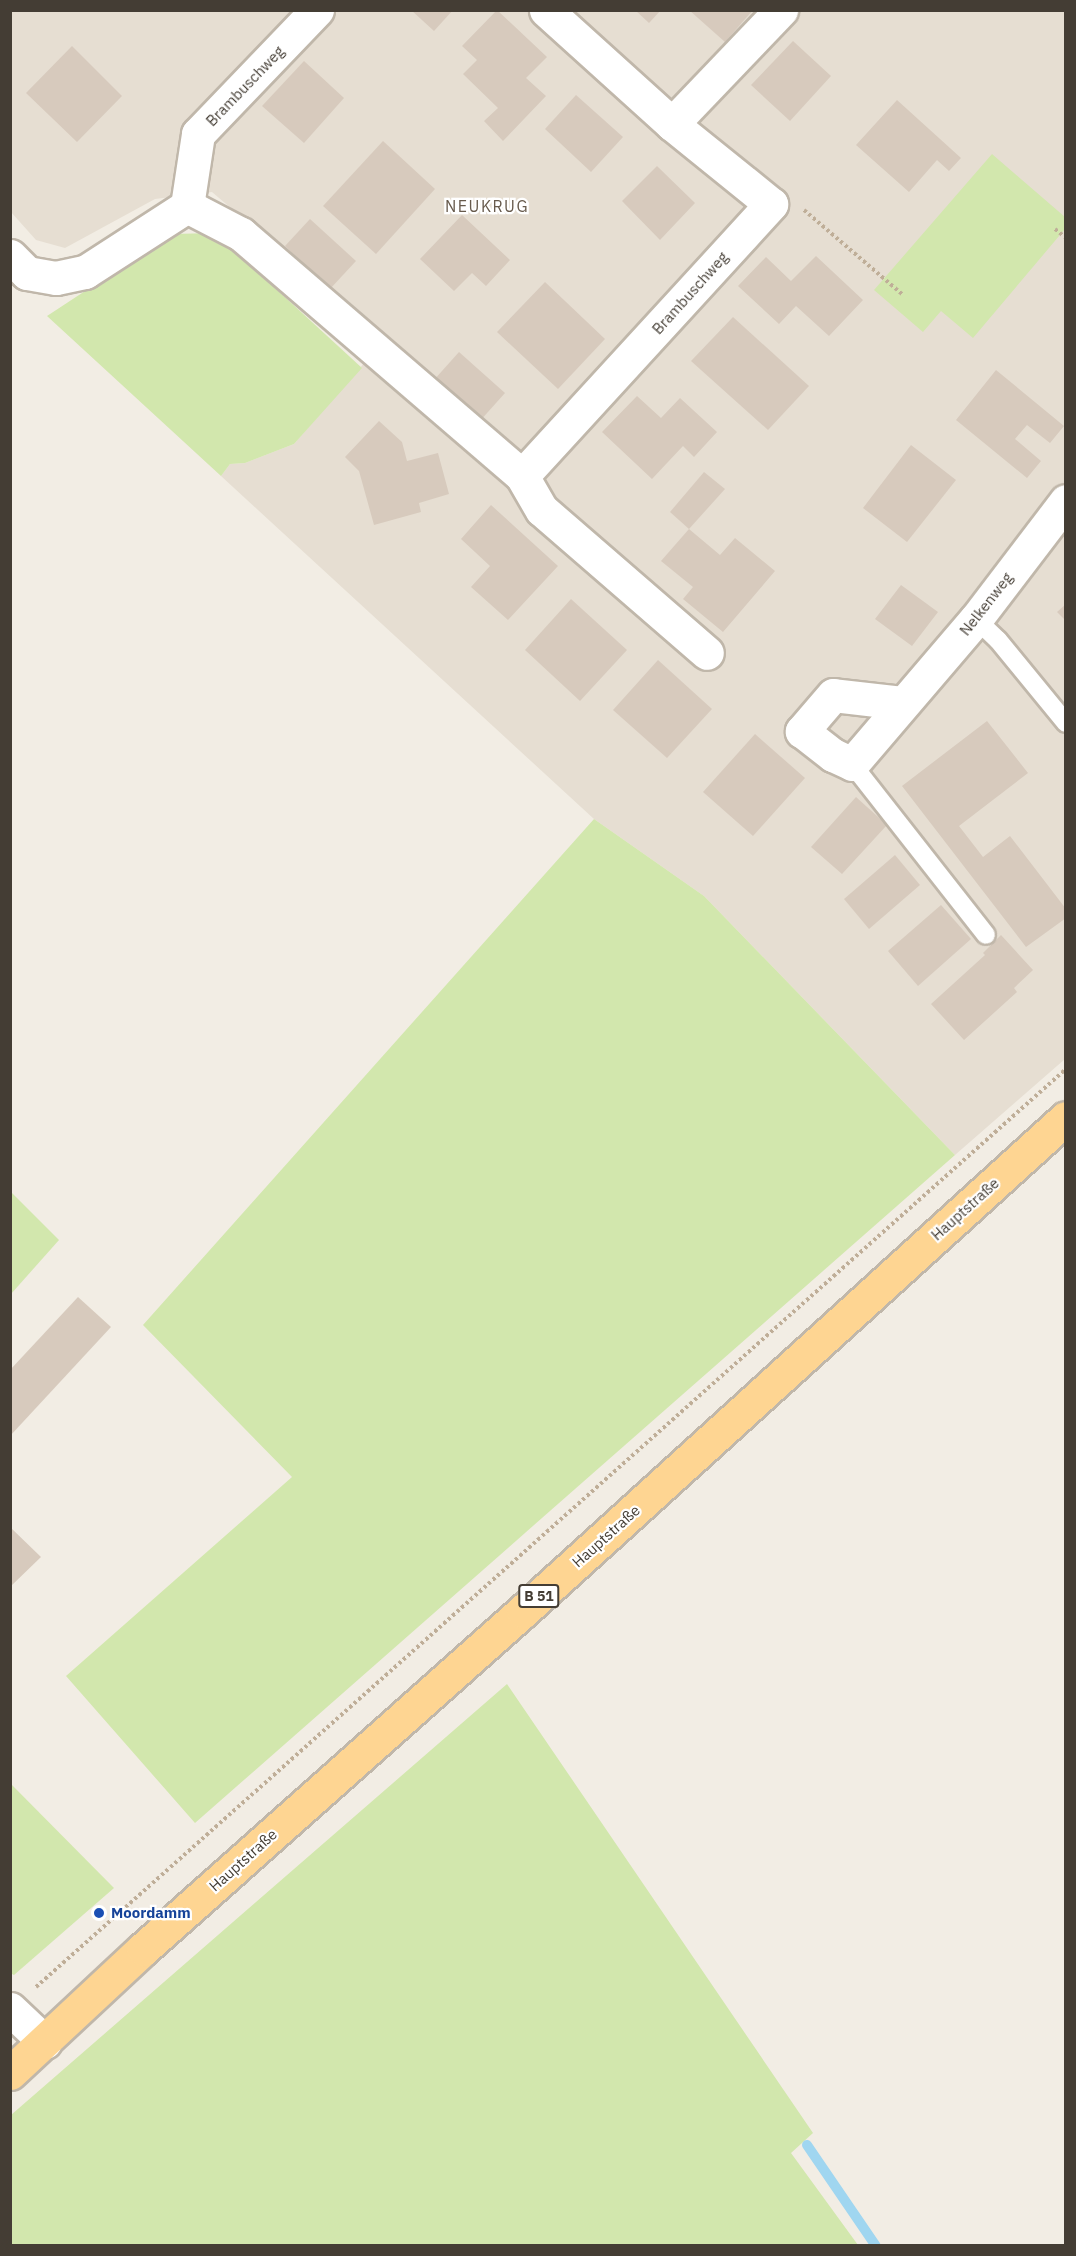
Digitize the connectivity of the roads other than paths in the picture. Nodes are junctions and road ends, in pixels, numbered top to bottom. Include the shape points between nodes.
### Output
1 (317, 10) edge
2 (546, 10) edge
3 (781, 10) edge
4 (672, 123) junction
5 (187, 206) junction
6 (10, 256) edge
7 (522, 476) junction
8 (1065, 501) edge
9 (976, 619) junction
10 (707, 653) dead end
11 (902, 703) junction
12 (1065, 723) edge
13 (852, 764) junction
14 (986, 935) dead end
15 (1065, 1118) edge
16 (11, 2009) edge
17 (45, 2042) junction
18 (10, 2073) edge

1 - 5 street, Brambuschweg via 198,134
2 - 4 street
3 - 4 street
4 - 7 street, Brambuschweg via 771,204
5 - 6 street via 85,272 56,278 27,273
5 - 7 street via 241,234
7 - 10 street via 542,510
8 - 9 street, Nelkenweg
9 - 11 street, Nelkenweg
9 - 12 lane via 998,640
11 - 13 street, Nelkenweg
11 - 13 street via 832,695 802,731
13 - 14 lane
15 - 17 main road, Hauptstraße / B 51 via 523,1611 142,1949
16 - 17 street
17 - 18 main road, Hauptstraße / B 51

